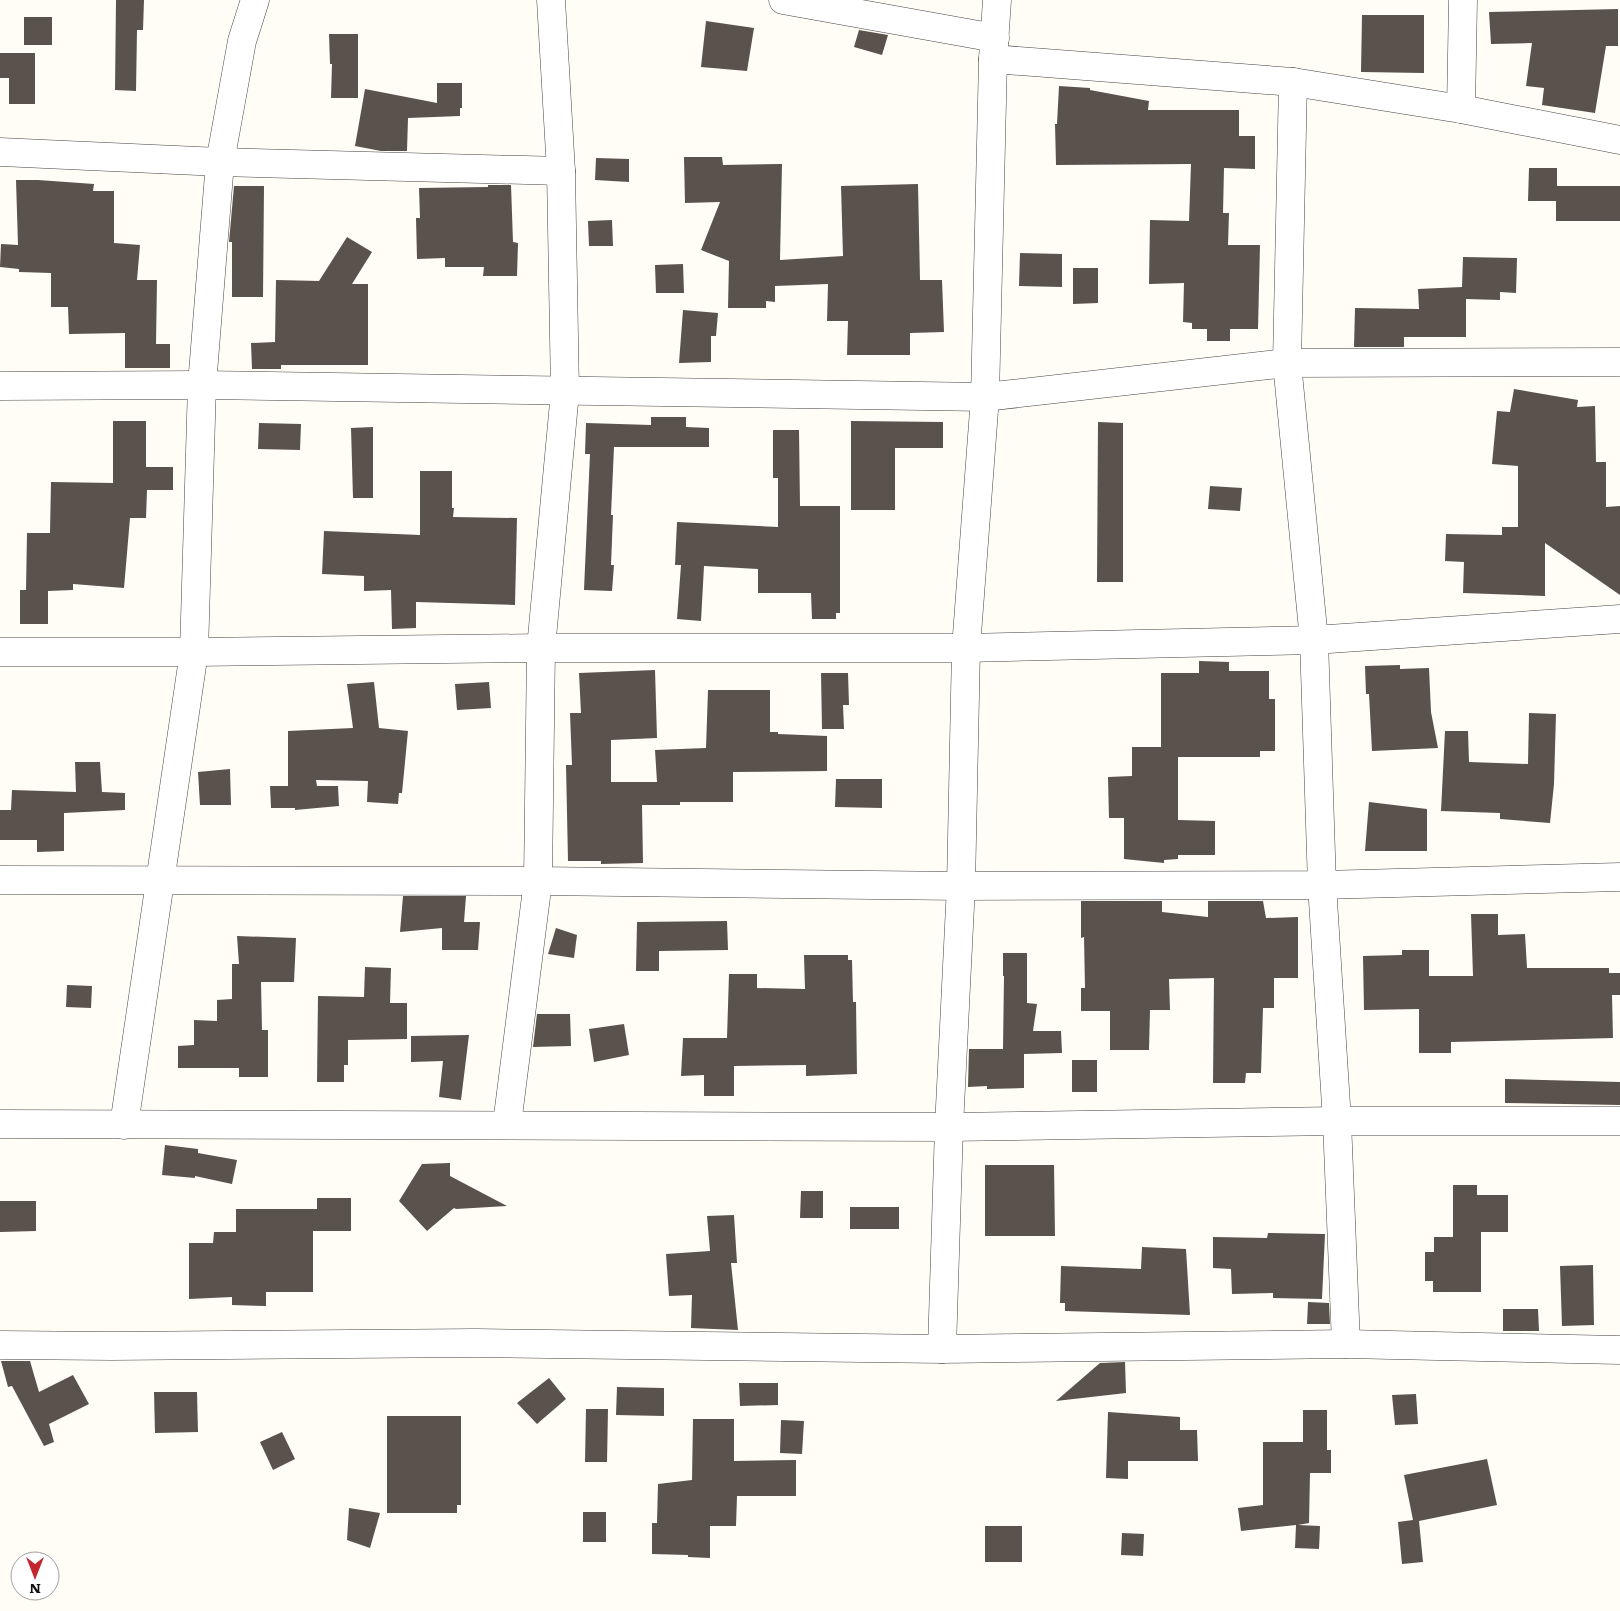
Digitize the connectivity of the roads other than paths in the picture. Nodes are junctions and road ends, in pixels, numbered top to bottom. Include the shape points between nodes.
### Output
1 (255, 0) edge
2 (551, 0) edge
3 (783, 0) edge
4 (997, 0) edge
5 (1463, 0) edge
6 (994, 48) junction
7 (1293, 82) junction
8 (1461, 109) junction
9 (1620, 140) edge
10 (0, 152) edge
11 (220, 162) junction
12 (561, 171) junction
13 (1620, 362) edge
14 (1287, 363) junction
15 (202, 385) junction
16 (0, 386) edge
17 (565, 392) junction
18 (985, 397) junction
19 (1620, 619) edge
20 (1314, 640) junction
21 (541, 648) junction
22 (966, 648) junction
23 (0, 652) edge
24 (194, 652) junction
25 (1620, 878) edge
26 (0, 880) edge
27 (160, 881) junction
28 (538, 881) junction
29 (1322, 885) junction
30 (961, 886) junction
31 (1336, 1120) junction
32 (1620, 1121) edge
33 (0, 1124) edge
34 (507, 1124) junction
35 (124, 1125) junction
36 (949, 1127) junction
37 (1346, 1344) junction
38 (0, 1345) edge
39 (942, 1349) junction
40 (1620, 1350) edge

1 - 11 street via 242,41
2 - 12 street
3 - 6 street
4 - 6 street
5 - 8 street
6 - 7 street
6 - 18 street
7 - 8 street
7 - 14 street
8 - 9 street
10 - 11 street
11 - 12 street
11 - 15 street
12 - 17 street
13 - 14 street
14 - 18 street
14 - 20 street
15 - 16 street
15 - 17 street
15 - 24 street
17 - 18 street
17 - 21 street
18 - 22 street
19 - 20 street
20 - 22 street
20 - 29 street
21 - 22 street
21 - 24 street
21 - 28 street
22 - 30 street
23 - 24 street
24 - 27 street
25 - 29 street
26 - 27 street
27 - 28 street
27 - 35 street
28 - 30 street
28 - 34 street
29 - 30 street
29 - 31 street
30 - 36 street
31 - 32 street
31 - 36 street
31 - 37 street
33 - 35 street
34 - 35 street
34 - 36 street
36 - 39 street
37 - 39 street
37 - 40 street
38 - 39 street via 476,1343

